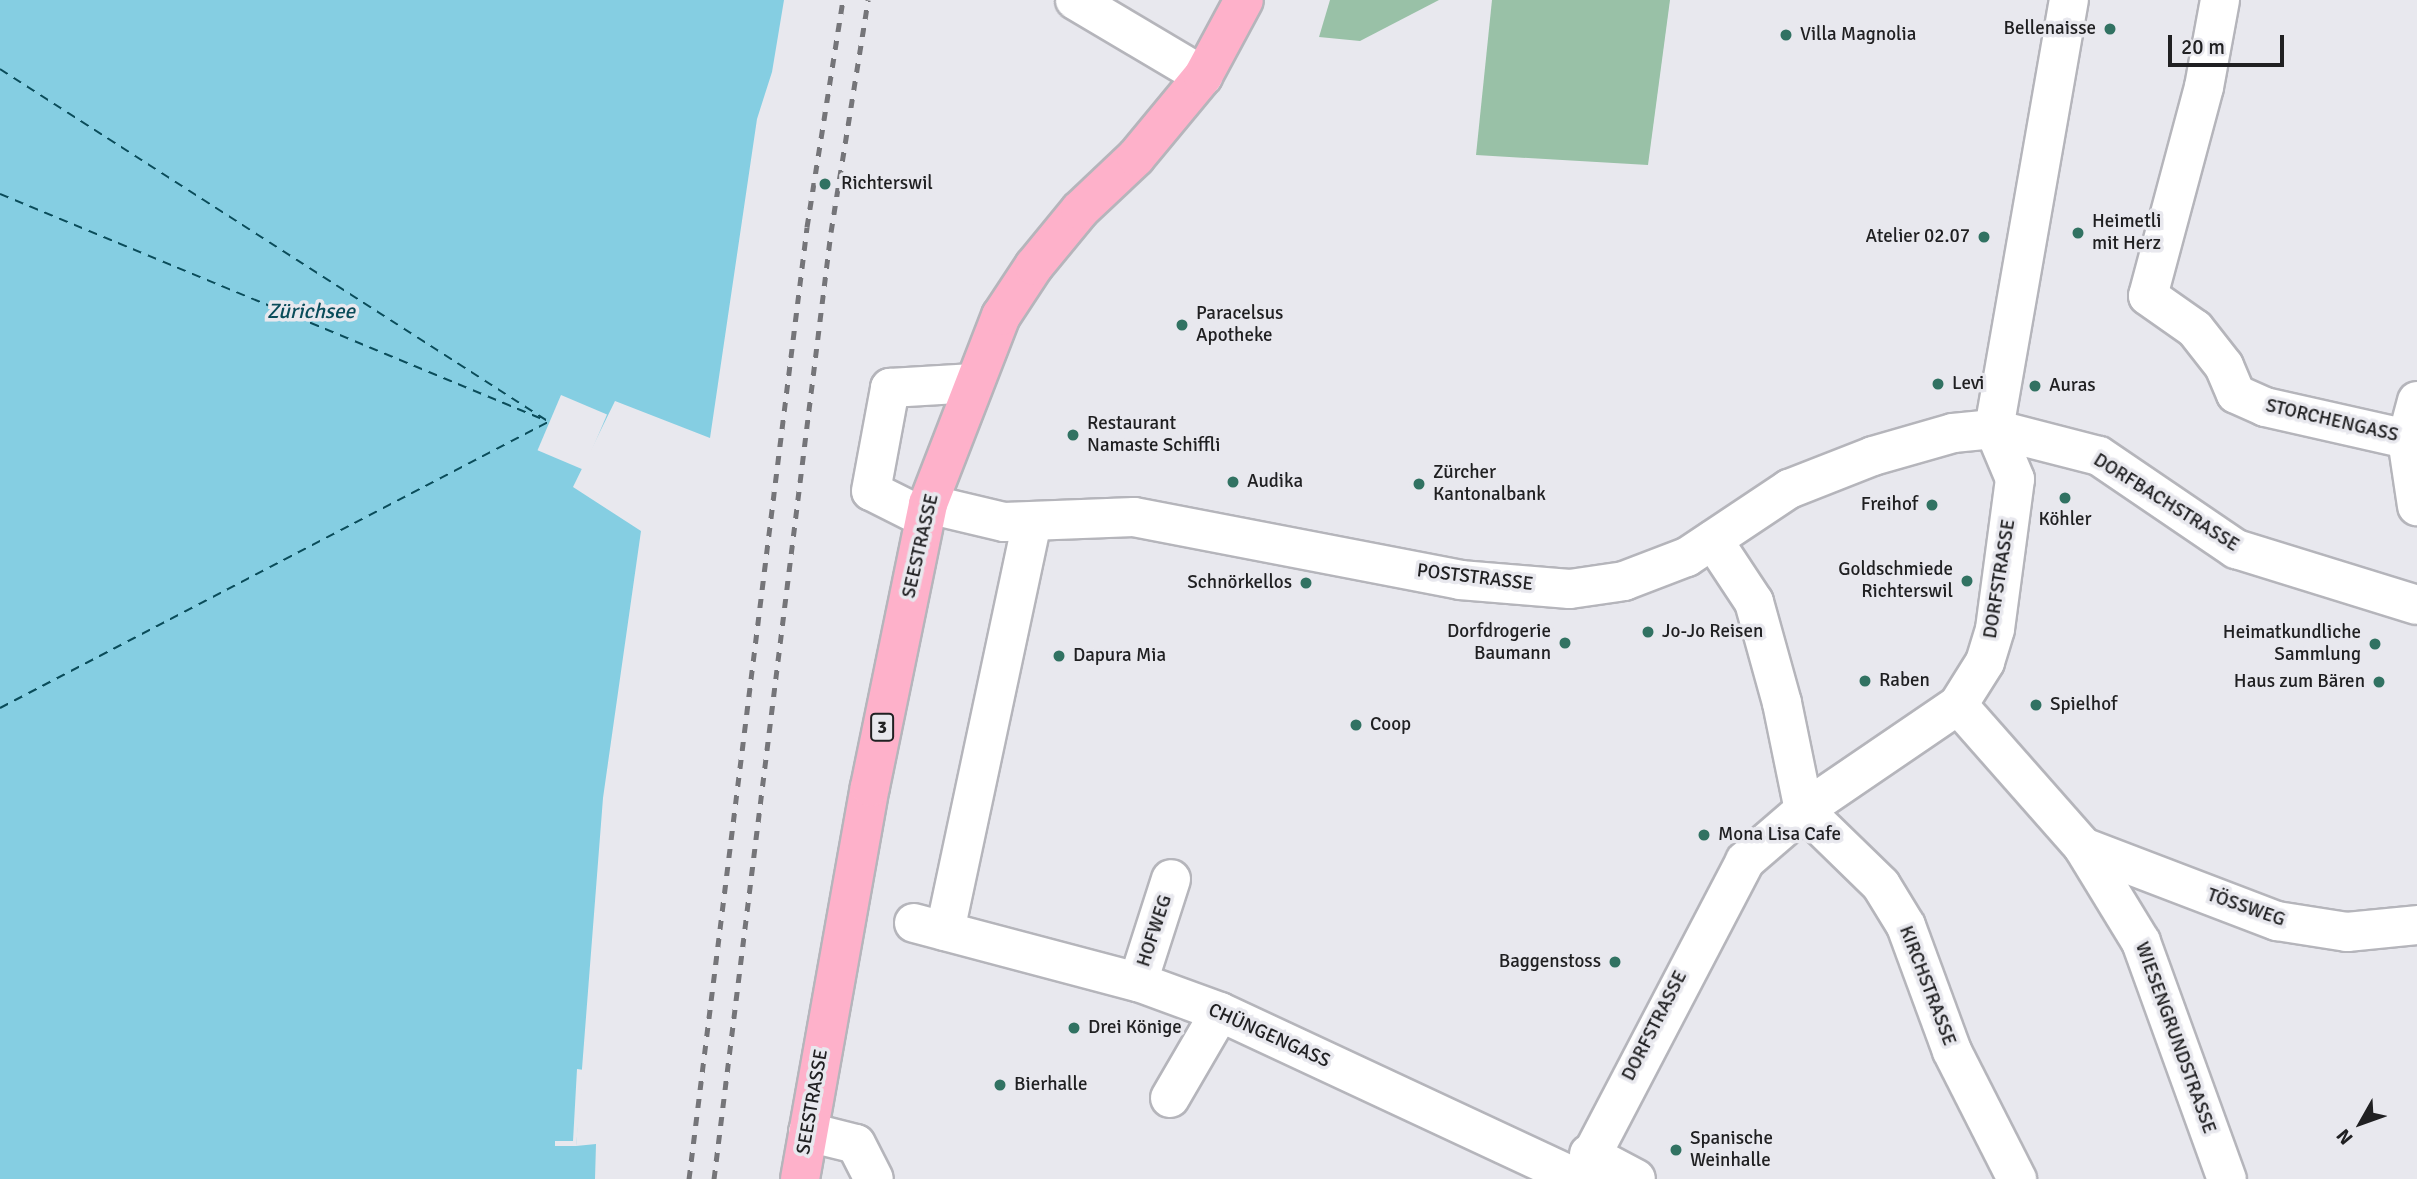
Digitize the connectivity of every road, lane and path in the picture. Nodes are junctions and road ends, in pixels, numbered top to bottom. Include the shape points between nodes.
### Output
1 (1075, 0) edge
2 (1244, 0) edge
3 (2069, 0) edge
4 (2220, 0) edge
5 (1203, 76) junction
6 (974, 383) junction
7 (2417, 401) edge
8 (1994, 429) junction
9 (2407, 439) junction
10 (2417, 506) edge
11 (927, 511) junction
12 (1032, 523) junction
13 (1713, 540) junction
14 (2417, 605) edge
15 (1958, 705) junction
16 (1804, 810) junction
17 (2083, 848) junction
18 (1171, 879) dead end
19 (2417, 925) edge
20 (1138, 982) junction
21 (1220, 1012) junction
22 (1170, 1098) dead end
23 (808, 1132) junction
24 (1582, 1171) edge
25 (800, 1179) edge
26 (874, 1179) edge
27 (1636, 1179) edge
28 (2017, 1179) edge
29 (2227, 1179) edge

1 - 5 street
2 - 5 main road, SEESTRASSE / 3
3 - 8 street
4 - 9 street, STORCHENGASS via 2204,87 2148,296 2195,329 2224,366 2236,394 2266,407
5 - 6 main road, SEESTRASSE / 3 via 1034,265 1001,316
6 - 11 main road, SEESTRASSE / 3
6 - 11 street, POSTSTRASSE via 890,388 872,491
7 - 9 street
8 - 13 street, POSTSTRASSE via 1953,433 1861,460 1789,489
8 - 14 street, DORFBACHSTRASSE via 2099,456 2236,549
8 - 15 street, DORFSTRASSE via 2015,479 2005,563 1985,662
9 - 10 street
11 - 12 street, POSTSTRASSE
11 - 23 main road, SEESTRASSE / 3 via 870,787
12 - 13 street, POSTSTRASSE via 1134,517 1460,580 1570,589 1623,581 1687,557
12 - 20 street, CHÜNGENGASS via 929,927
13 - 16 street via 1754,602 1782,703
15 - 16 street, DORFSTRASSE
15 - 17 street, WIESENGRUNDSTRASSE
16 - 24 street, DORFSTRASSE via 1745,861 1724,895
16 - 28 street, KIRCHSTRASSE via 1881,885 1906,926 1952,1051
17 - 19 street, TÖSSWEG via 2277,921 2347,932
17 - 29 street, WIESENGRUNDSTRASSE via 2141,942
18 - 20 street, HOFWEG
20 - 21 street, CHÜNGENGASS
21 - 22 street
21 - 24 street, CHÜNGENGASS
23 - 25 main road, SEESTRASSE / 3
23 - 26 street via 856,1144
24 - 27 street, CHÜNGENGASS

